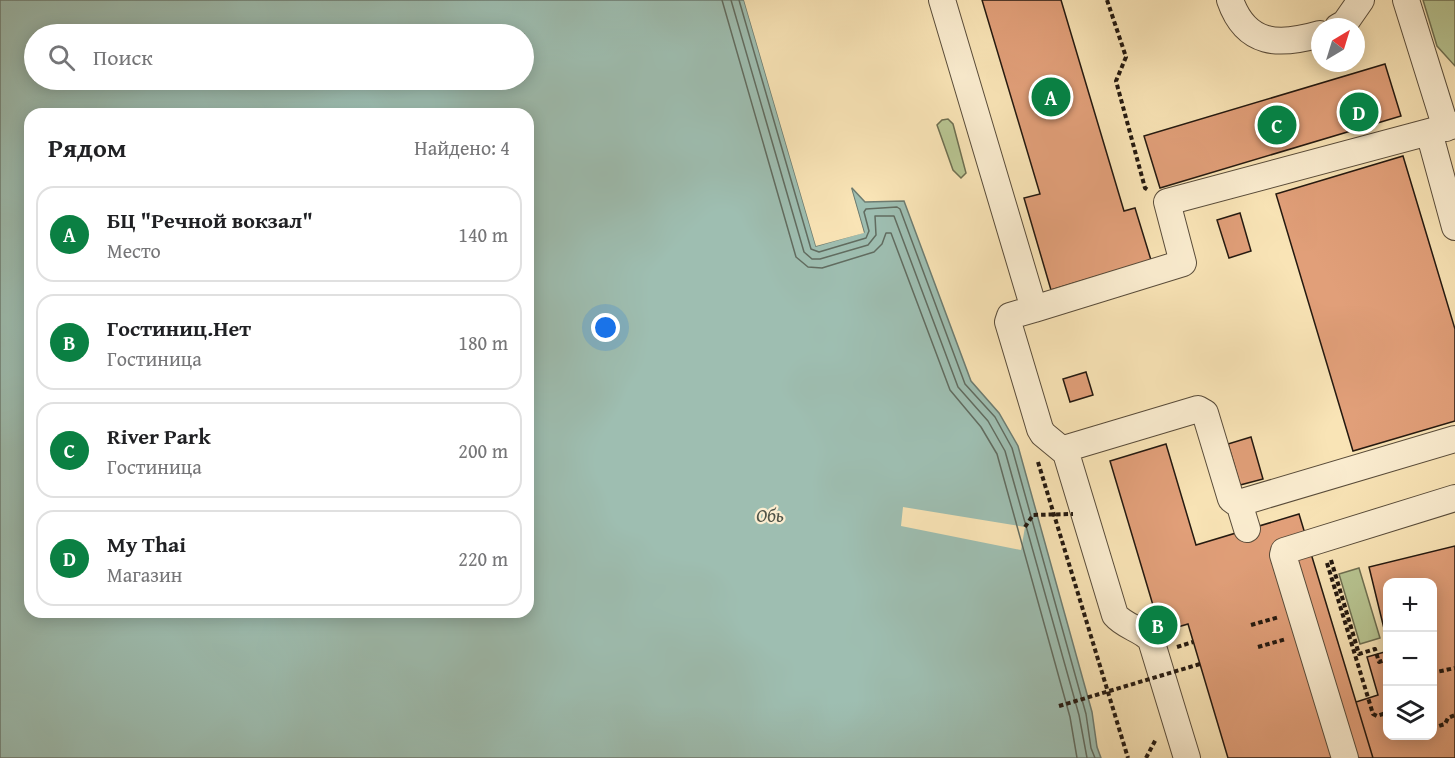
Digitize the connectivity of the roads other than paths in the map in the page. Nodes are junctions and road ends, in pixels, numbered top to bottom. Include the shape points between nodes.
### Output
1 (942, 0) edge
2 (1230, 0) edge
3 (1361, 0) edge
4 (1406, 0) edge
5 (1348, 18) edge
6 (1311, 37) edge
7 (1444, 128) edge
8 (1455, 227) edge
9 (1034, 309) junction
10 (1455, 439) edge
11 (1064, 449) junction
12 (1455, 498) edge
13 (1239, 503) junction
14 (1247, 529) dead end
15 (1187, 758) edge
16 (1345, 758) edge

1 - 9 street
2 - 6 street via 1243,25 1263,39 1283,42
3 - 5 street
4 - 7 street
7 - 8 street
7 - 9 street via 1167,202 1184,263
9 - 11 street via 1010,316 1008,322 1040,429
10 - 13 street
11 - 13 street via 1202,410 1231,498
11 - 15 street via 1115,615 1152,640
12 - 16 street via 1284,551
13 - 14 street

